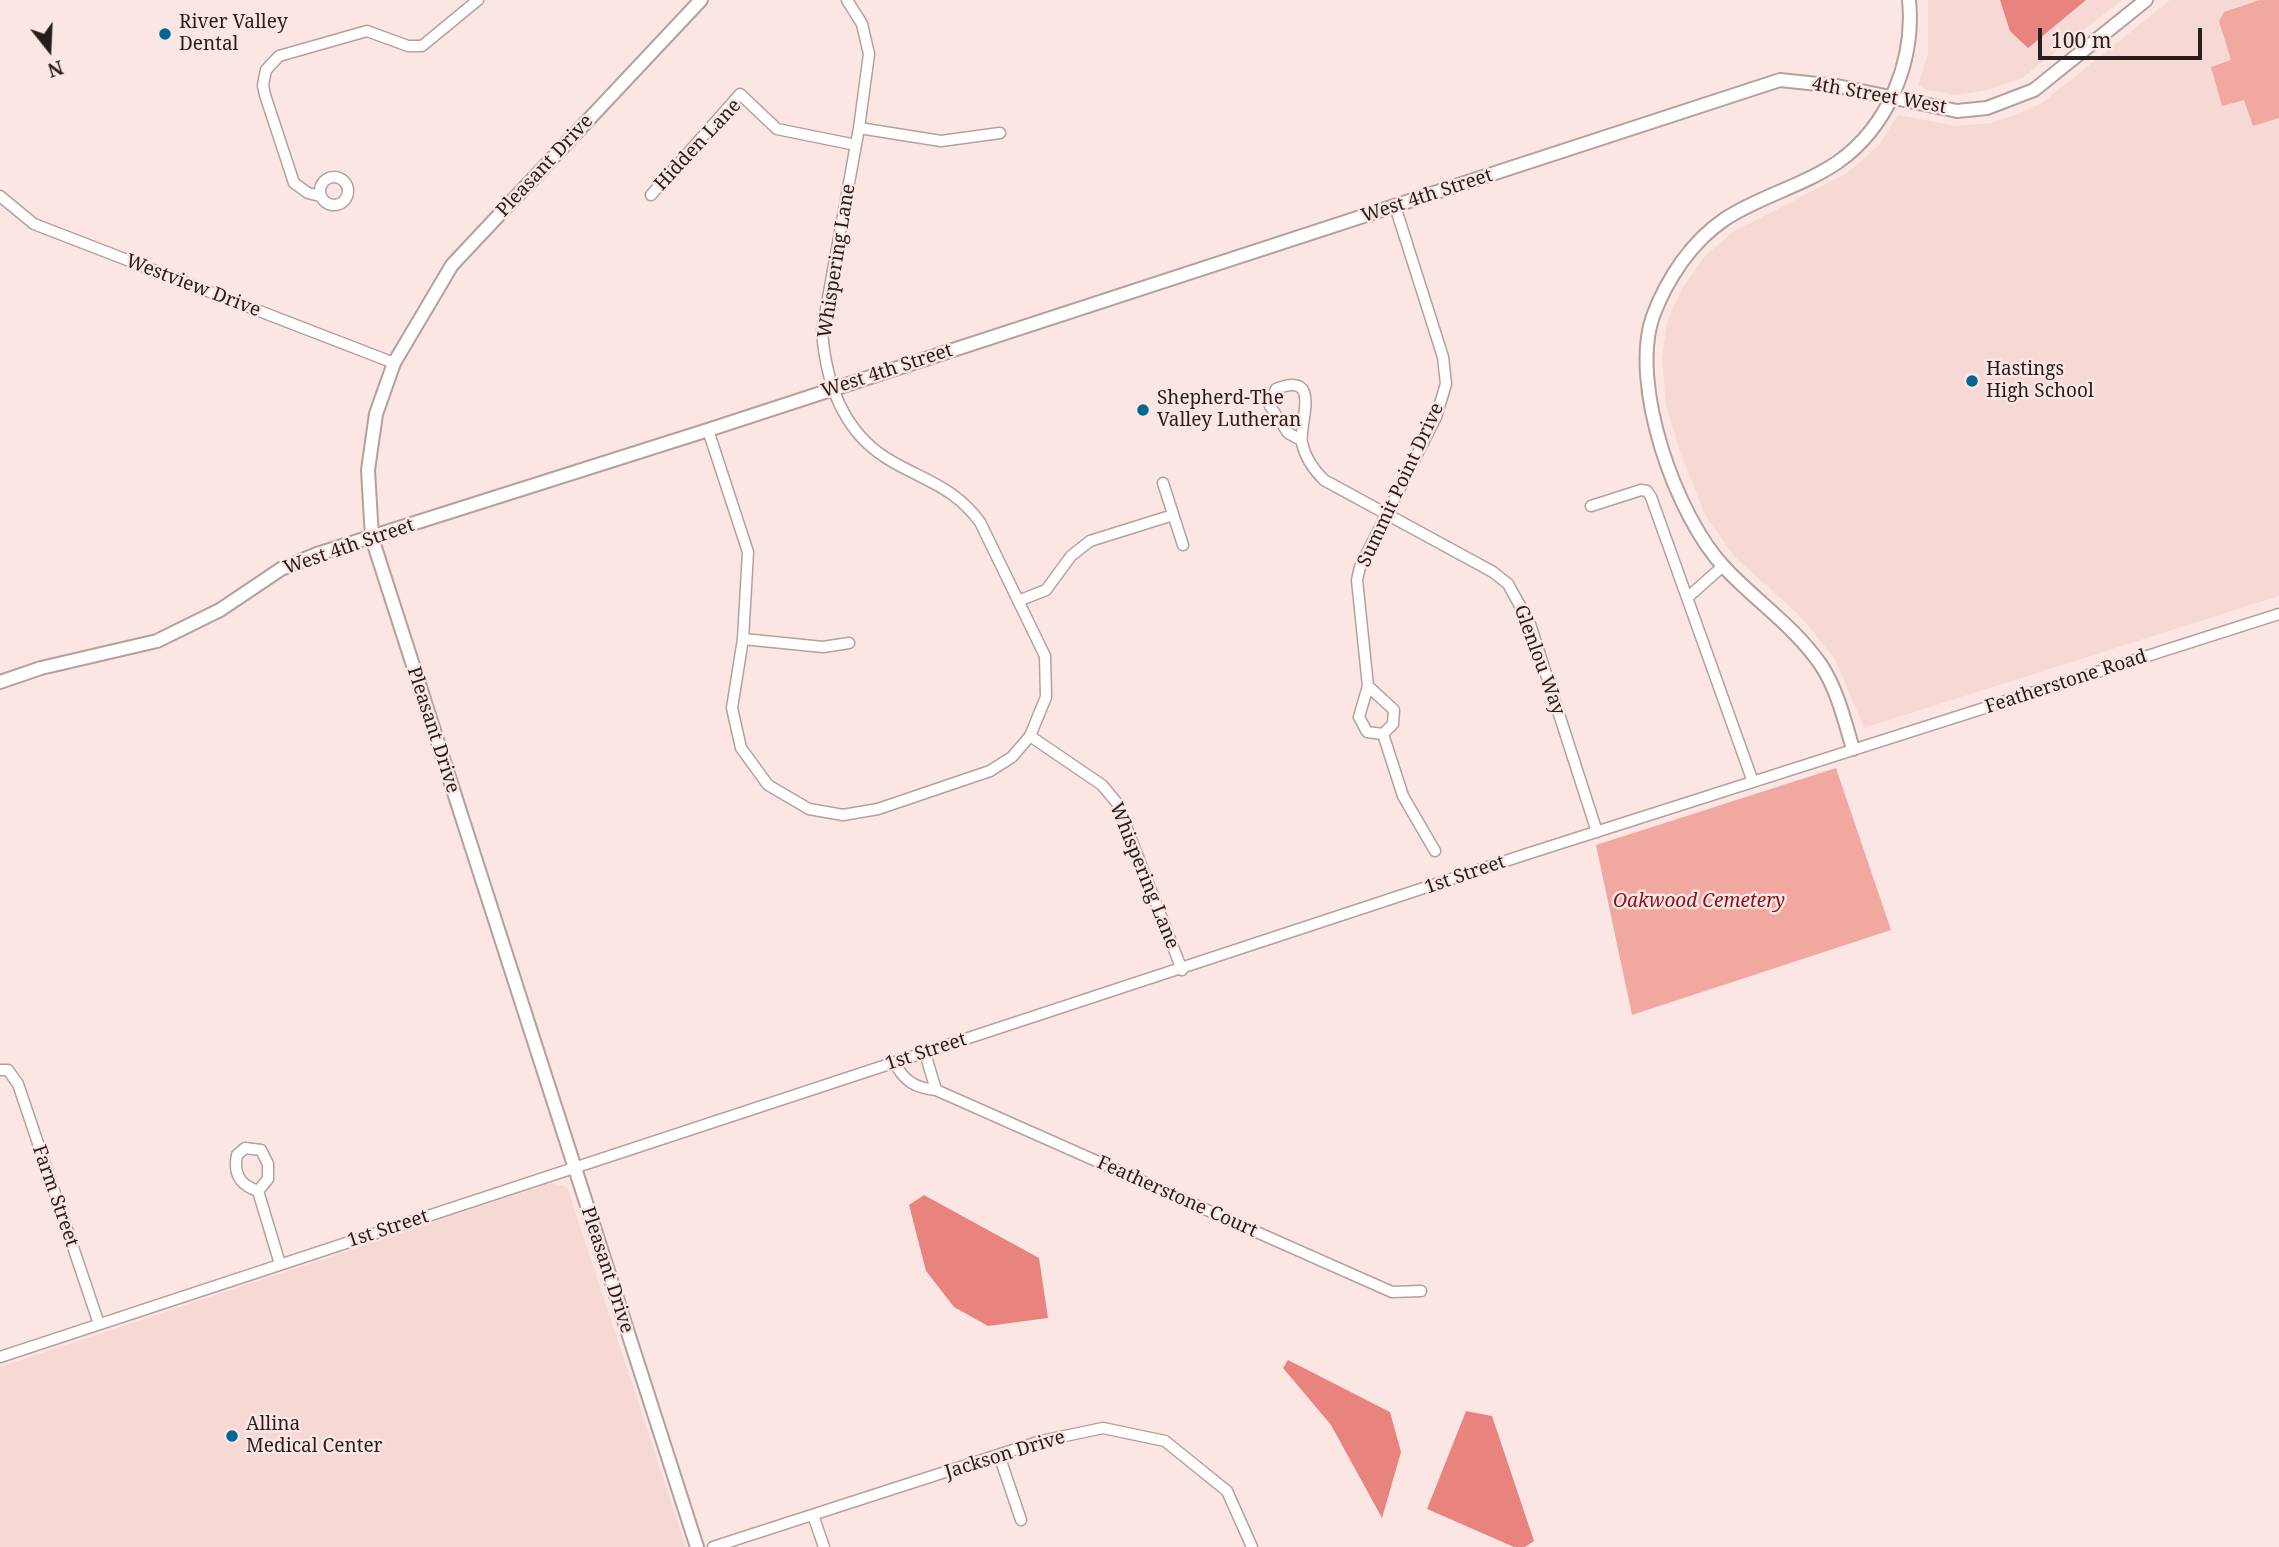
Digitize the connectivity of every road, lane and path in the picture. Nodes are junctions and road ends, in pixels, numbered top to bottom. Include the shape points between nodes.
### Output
1 (478, 0) edge
2 (701, 0) edge
3 (847, 0) edge
4 (1909, 0) edge
5 (2146, 0) edge
6 (1786, 81) joint
7 (1891, 99) junction
8 (859, 128) junction
9 (1000, 133) dead end
10 (856, 145) junction
11 (651, 195) dead end
12 (0, 196) edge
13 (320, 196) dead end
14 (1395, 206) junction
15 (394, 363) junction
16 (832, 388) junction
17 (708, 430) junction
18 (1301, 440) junction
19 (1163, 483) dead end
20 (1591, 506) dead end
21 (1386, 514) junction
22 (1173, 515) junction
23 (372, 538) junction
24 (1183, 545) dead end
25 (1723, 566) junction
26 (1687, 598) junction
27 (1018, 601) junction
28 (2279, 614) edge
29 (743, 639) junction
30 (849, 643) dead end
31 (0, 681) edge
32 (1368, 686) junction
33 (1383, 734) junction
34 (1030, 736) junction
35 (1853, 749) junction
36 (1753, 782) junction
37 (1597, 832) junction
38 (1435, 851) dead end
39 (1182, 970) junction
40 (925, 1052) junction
41 (894, 1062) junction
42 (4, 1070) edge
43 (936, 1090) junction
44 (573, 1168) junction
45 (258, 1191) junction
46 (279, 1264) junction
47 (1421, 1291) dead end
48 (99, 1324) junction
49 (0, 1357) edge
50 (999, 1455) junction
51 (813, 1516) junction
52 (1021, 1520) dead end
53 (697, 1547) edge
54 (713, 1547) edge
55 (824, 1547) edge
56 (1252, 1547) edge

1 - 13 street via 422,46 408,46 367,31 279,56 270,64 263,85 294,183
2 - 15 street, Pleasant Drive via 452,265
3 - 8 street, Whispering Lane via 862,24 869,54
4 - 7 street via 1912,30
5 - 7 street, 4th Street West via 2034,90 2013,100 1957,111
6 - 7 street, 4th Street West via 1837,86
6 - 14 street, West 4th Street
7 - 25 street via 1867,135 1839,161 1724,220 1694,246 1669,281 1653,318 1647,357 1651,408 1692,522
8 - 9 street via 941,141
8 - 10 street, Whispering Lane
10 - 11 street, Hidden Lane via 777,129 740,94
10 - 16 street, Whispering Lane via 822,331
12 - 15 street, Westview Drive via 34,224
14 - 16 street, West 4th Street
14 - 21 street, Summit Point Drive via 1443,357 1446,384 1436,417
15 - 23 street, Pleasant Drive via 376,414 368,470
16 - 17 street, West 4th Street
16 - 27 street, Whispering Lane via 842,414 863,442 950,490 968,505
17 - 23 street, West 4th Street
17 - 29 street via 748,552
18 - 18 street, Glenlou Way via 1307,403 1300,390 1287,384 1276,389 1270,406 1288,433
18 - 21 street, Glenlou Way via 1306,456 1324,480
19 - 22 street
20 - 26 street via 1647,491
21 - 32 street, Summit Point Drive via 1357,580
21 - 37 street, Glenlou Way via 1493,572 1521,603
22 - 24 street
22 - 27 street via 1090,541 1071,556 1046,590
23 - 31 street, West 4th Street via 281,569 220,610 157,641
23 - 44 street, Pleasant Drive
25 - 26 street
25 - 35 street via 1790,628 1822,667
26 - 36 street
27 - 34 street, Whispering Lane via 1045,656 1046,696
28 - 35 street, Featherstone Road
29 - 30 street via 823,648
29 - 34 street via 732,708 741,748 768,786 809,809 844,815 878,809 990,771 1012,757
32 - 33 street via 1394,710 1393,724
32 - 33 street, Summit Point Drive via 1360,709 1361,725 1367,732
33 - 38 street via 1403,796
34 - 39 street, Whispering Lane via 1102,785 1116,803
35 - 36 street, 1st Street
36 - 37 street, 1st Street
37 - 39 street, 1st Street
39 - 40 street, 1st Street
40 - 41 street, 1st Street
40 - 43 street
41 - 43 street, Featherstone Court via 907,1081
41 - 44 street, 1st Street
42 - 48 street, Farm Street via 19,1084
43 - 47 street, Featherstone Court via 1392,1292
44 - 46 street, 1st Street
44 - 53 street, Pleasant Drive
45 - 45 street via 268,1179 268,1164 261,1150 245,1148 237,1155 237,1176 246,1187
45 - 46 street
46 - 48 street, 1st Street
48 - 49 street, 1st Street
50 - 51 street, Jackson Drive
50 - 52 street
50 - 56 street, Jackson Drive via 1103,1428 1165,1441 1227,1491
51 - 54 street, Jackson Drive
51 - 55 street

